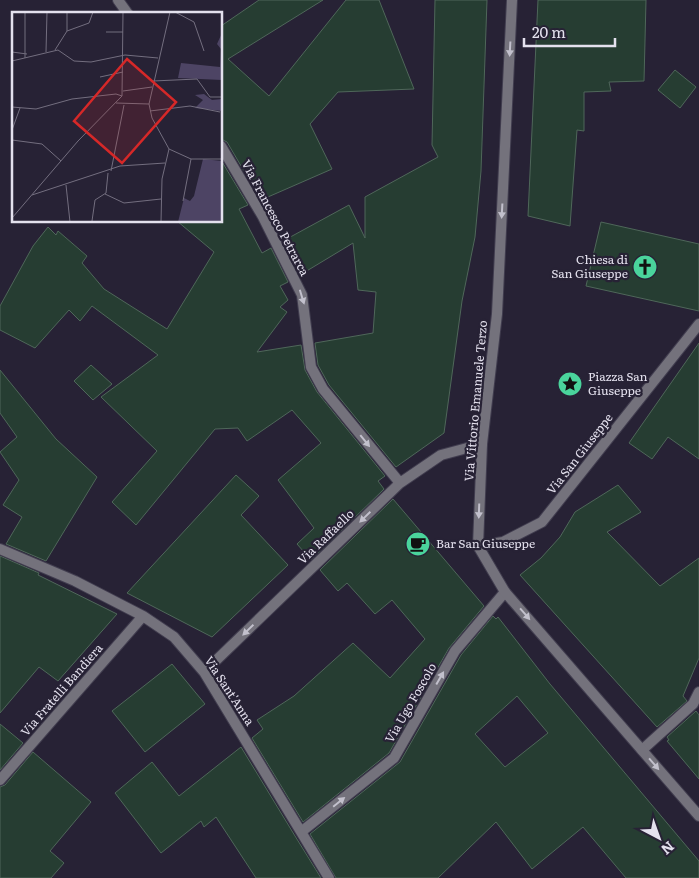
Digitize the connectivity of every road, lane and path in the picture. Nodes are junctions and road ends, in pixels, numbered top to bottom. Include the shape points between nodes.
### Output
1 (118, 0) edge
2 (512, 0) edge
3 (127, 12) edge
4 (222, 148) edge
5 (699, 324) edge
6 (482, 444) junction
7 (400, 483) junction
8 (478, 546) junction
9 (0, 549) edge
10 (505, 592) junction
11 (144, 616) junction
12 (204, 672) junction
13 (699, 692) edge
14 (642, 750) junction
15 (0, 780) edge
16 (699, 816) edge
17 (301, 832) junction
18 (329, 878) edge

1 - 3 street
2 -> 6 street, Via Vittorio Emanuele Terzo via 497,314
4 -> 7 street, Via Francesco Petrarca via 263,217 302,295 311,367 323,389
5 - 8 street, Via San Giuseppe via 542,522 503,542
6 - 7 street, Via Raffaello via 441,455
6 -> 8 street, Via Vittorio Emanuele Terzo
7 -> 12 street, Via Raffaello
8 - 10 street
9 - 11 street, Via Sant'Anna via 75,581
10 -> 14 street
17 -> 10 street, Via Ugo Foscolo via 394,758 456,651
11 - 12 street, Via Sant'Anna via 174,637
11 - 15 street, Via Fratelli Bandiera
12 - 17 street, Via Sant'Anna
13 - 14 street via 693,704
14 -> 16 street
17 - 18 street, Via Sant'Anna

